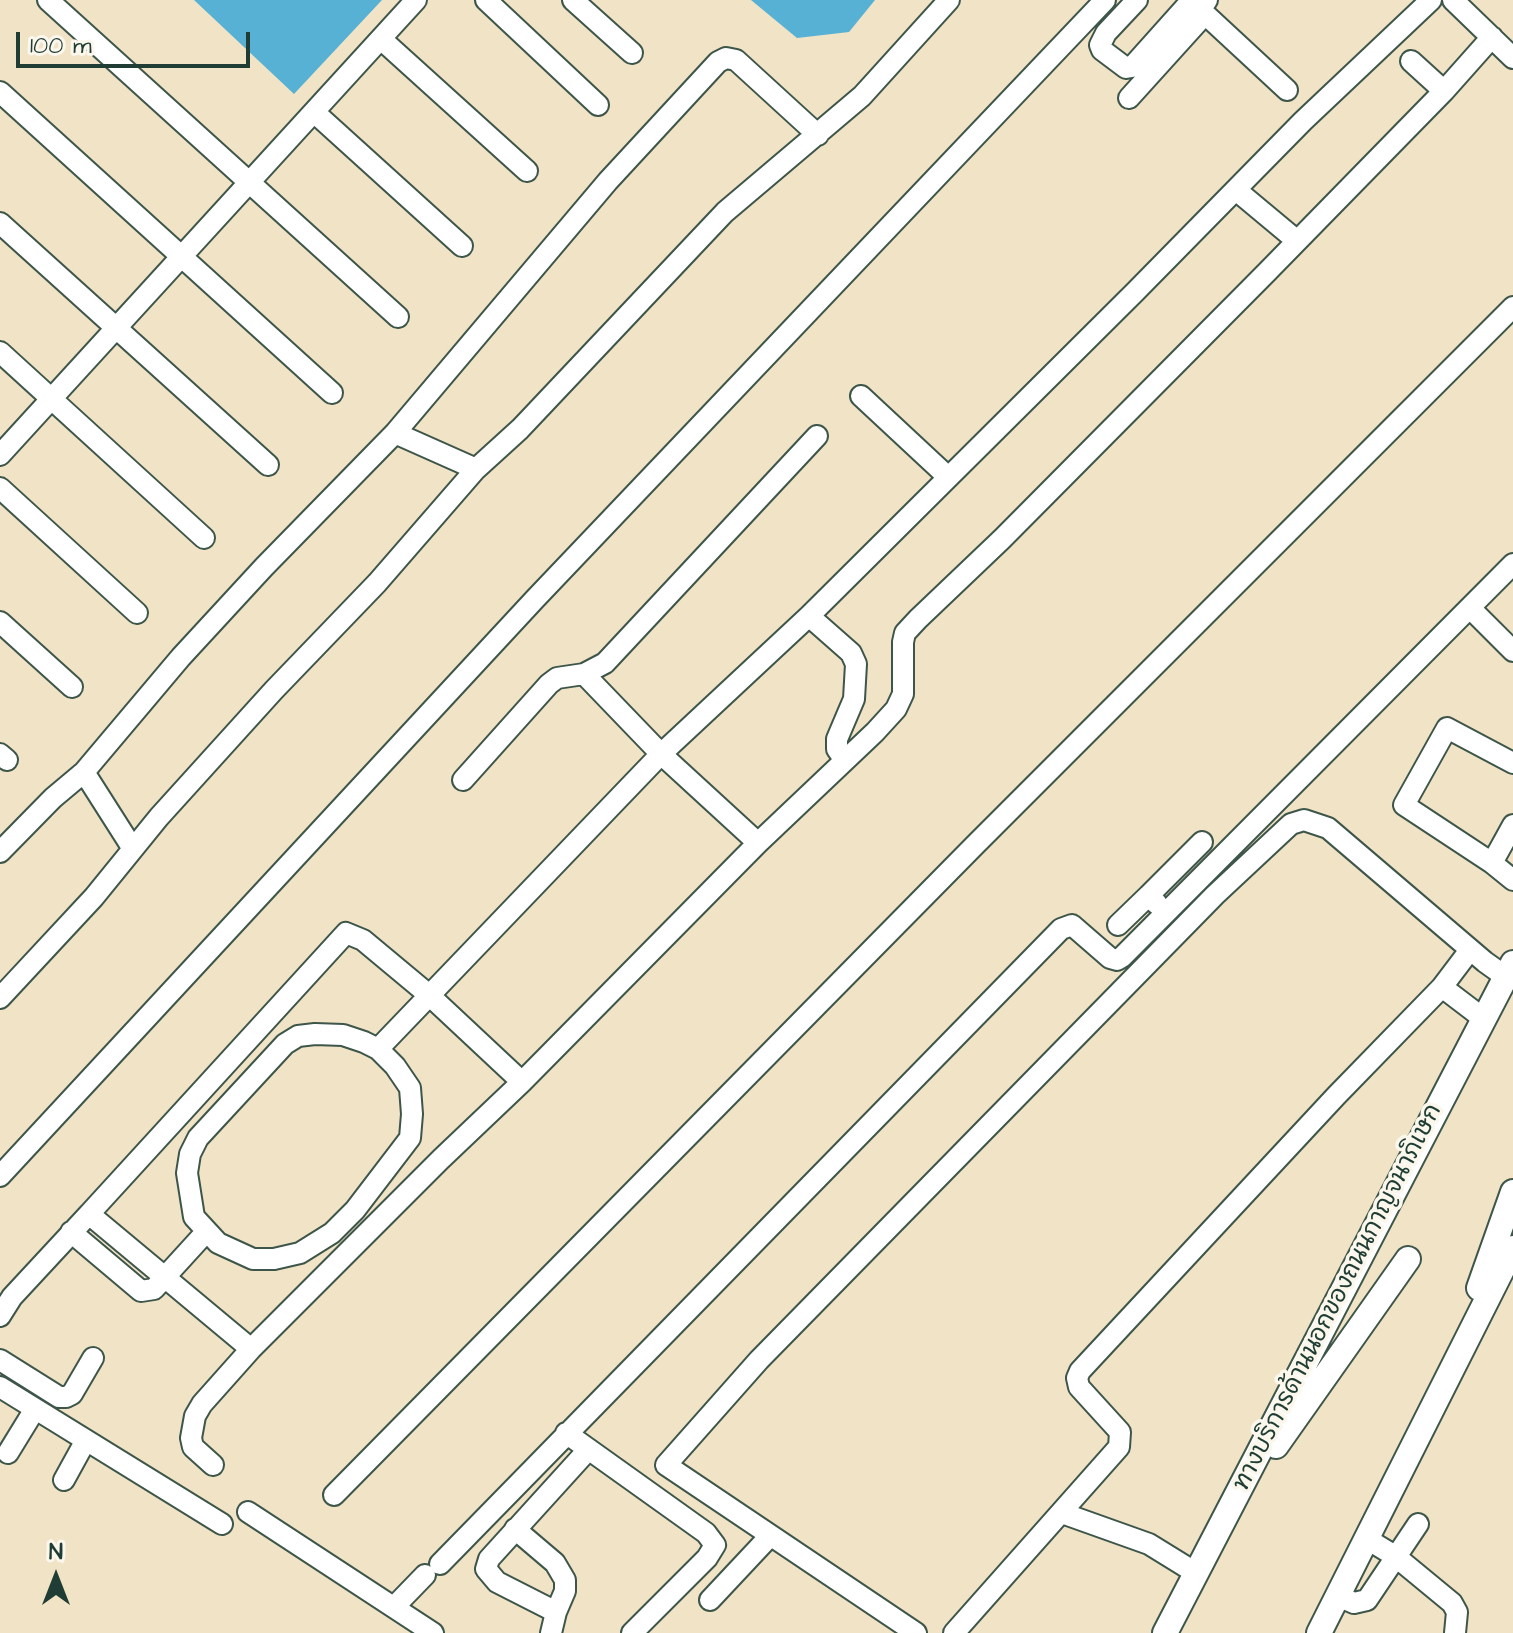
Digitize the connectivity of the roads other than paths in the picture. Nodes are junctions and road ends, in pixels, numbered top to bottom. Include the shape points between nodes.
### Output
1 (48, 0) edge
2 (416, 0) edge
3 (486, 0) edge
4 (573, 0) edge
5 (949, 0) edge
6 (1105, 0) edge
7 (1137, 0) edge
8 (1431, 0) edge
9 (1453, 0) edge
10 (1194, 5) edge
11 (381, 39) junction
12 (1505, 44) edge
13 (632, 53) dead end
14 (1411, 61) dead end
15 (1287, 90) dead end
16 (1444, 91) junction
17 (0, 92) edge
18 (1129, 98) dead end
19 (598, 105) dead end
20 (314, 112) junction
21 (818, 135) junction
22 (527, 171) dead end
23 (249, 182) junction
24 (1236, 190) junction
25 (0, 223) edge
26 (1296, 240) junction
27 (462, 246) dead end
28 (182, 256) junction
29 (1513, 307) edge
30 (398, 317) dead end
31 (116, 328) junction
32 (0, 352) edge
33 (332, 393) dead end
34 (861, 396) dead end
35 (51, 399) junction
36 (395, 433) junction
37 (817, 436) dead end
38 (0, 455) edge
39 (268, 465) dead end
40 (476, 469) junction
41 (948, 477) junction
42 (0, 488) edge
43 (204, 538) dead end
44 (1513, 564) edge
45 (1470, 608) junction
46 (137, 613) dead end
47 (809, 616) junction
48 (0, 622) edge
49 (1513, 651) edge
50 (584, 674) junction
51 (72, 687) dead end
52 (661, 754) junction
53 (844, 759) junction
54 (1513, 763) edge
55 (84, 772) junction
56 (463, 780) dead end
57 (1513, 825) edge
58 (1202, 842) dead end
59 (758, 843) junction
60 (133, 849) junction
61 (0, 852) edge
62 (1492, 863) junction
63 (1513, 880) edge
64 (1149, 895) junction
65 (1166, 913) junction
66 (1118, 925) dead end
67 (1470, 950) junction
68 (1510, 970) edge
69 (1442, 987) junction
70 (429, 995) junction
71 (0, 998) edge
72 (1484, 1019) junction
73 (378, 1049) junction
74 (522, 1082) junction
75 (0, 1176) edge
76 (1513, 1192) edge
77 (89, 1214) junction
78 (71, 1232) junction
79 (206, 1232) junction
80 (1513, 1248) edge
81 (1408, 1259) dead end
82 (166, 1277) junction
83 (0, 1316) edge
84 (251, 1349) junction
85 (93, 1358) dead end
86 (0, 1360) edge
87 (0, 1387) edge
88 (1443, 1388) junction
89 (35, 1409) junction
90 (566, 1433) junction
91 (86, 1440) junction
92 (587, 1451) junction
93 (8, 1453) dead end
94 (213, 1465) dead end
95 (666, 1465) junction
96 (64, 1480) dead end
97 (643, 1491) junction
98 (334, 1495) dead end
99 (248, 1512) dead end
100 (1062, 1513) junction
101 (222, 1524) dead end
102 (1222, 1524) junction
103 (1418, 1524) dead end
104 (515, 1529) junction
105 (770, 1536) junction
106 (1367, 1539) junction
107 (1395, 1556) junction
108 (1196, 1573) junction
109 (1338, 1596) junction
110 (710, 1600) dead end
111 (394, 1607) junction
112 (556, 1612) junction
113 (433, 1633) edge
114 (551, 1633) edge
115 (632, 1633) edge
116 (916, 1633) edge
117 (954, 1633) edge
118 (1165, 1633) edge
119 (1319, 1633) edge
120 (1455, 1633) edge

1 - 23 street
2 - 11 street
3 - 19 street
4 - 13 street
5 - 21 street via 862,96
6 - 75 street via 535,599
7 - 10 street via 1100,45 1126,68
8 - 24 street
9 - 12 street
10 - 15 street
10 - 18 street
11 - 20 street
11 - 22 street
12 - 16 street
14 - 16 street
16 - 26 street
17 - 28 street
20 - 23 street
20 - 27 street
21 - 36 street via 736,60 718,62 608,181
21 - 40 street via 725,212
23 - 28 street
23 - 30 street
24 - 26 street
24 - 41 street
25 - 31 street
26 - 53 street via 905,633 900,702
28 - 31 street
28 - 33 street
29 - 98 street
31 - 35 street
31 - 39 street
32 - 35 street
34 - 41 street
35 - 38 street
35 - 43 street
36 - 40 street
36 - 55 street via 181,657
37 - 50 street via 605,663
40 - 60 street
41 - 47 street
42 - 46 street
44 - 45 street
45 - 49 street
45 - 65 street
47 - 52 street
47 - 53 street via 851,653 856,664 854,699 837,739
48 - 51 street
50 - 52 street
50 - 56 street via 549,684
52 - 59 street
52 - 70 street
53 - 59 street
54 - 62 street via 1447,728 1404,805
55 - 60 street
55 - 61 street
57 - 62 street
58 - 64 street
59 - 74 street
60 - 71 street
62 - 63 street
64 - 65 street
64 - 66 street
65 - 90 street via 1117,960 1072,925 1061,929
67 - 68 street
67 - 69 street
67 - 95 street via 1328,828 1304,820 1291,824 759,1360
68 - 72 main road, ทางบริการด้านนอกของถนนกาญจนาภิเษก
69 - 72 street
69 - 100 street via 1080,1371 1079,1387 1120,1432 1121,1442
70 - 73 street
70 - 74 street
70 - 77 street via 363,940 350,933 341,936
72 - 102 main road, ทางบริการด้านนอกของถนนกาญจนาภิเษก
73 - 79 street via 343,1035 298,1036 243,1088 190,1154 189,1195 194,1217
73 - 79 street via 410,1088 412,1124 402,1151 355,1210 319,1243 285,1258 242,1255
74 - 84 street
76 - 88 main road
77 - 78 street
77 - 82 street
78 - 82 street via 141,1291 154,1289
78 - 83 street
79 - 82 street
80 - 88 main road
81 - 102 main road
82 - 84 street
84 - 94 street via 195,1416 193,1447
85 - 86 street via 66,1397
87 - 89 street
88 - 106 main road
89 - 91 street
89 - 93 street
90 - 92 street
90 - 111 street
91 - 96 street
91 - 101 street
92 - 97 street
92 - 104 street
95 - 97 street
95 - 105 street
97 - 115 street via 706,1533 715,1545
99 - 111 street
100 - 108 street via 1149,1544
100 - 117 street
102 - 108 main road, ทางบริการด้านนอกของถนนกาญจนาภิเษก
103 - 107 street
104 - 112 street via 555,1563 565,1580
104 - 112 street via 486,1569
105 - 110 street
105 - 116 street
106 - 107 street
106 - 109 main road
107 - 109 street via 1367,1600 1354,1603
107 - 120 street via 1452,1603 1457,1612
108 - 118 main road, ทางบริการด้านนอกของถนนกาญจนาภิเษก
109 - 119 main road
111 - 113 street
112 - 114 street

